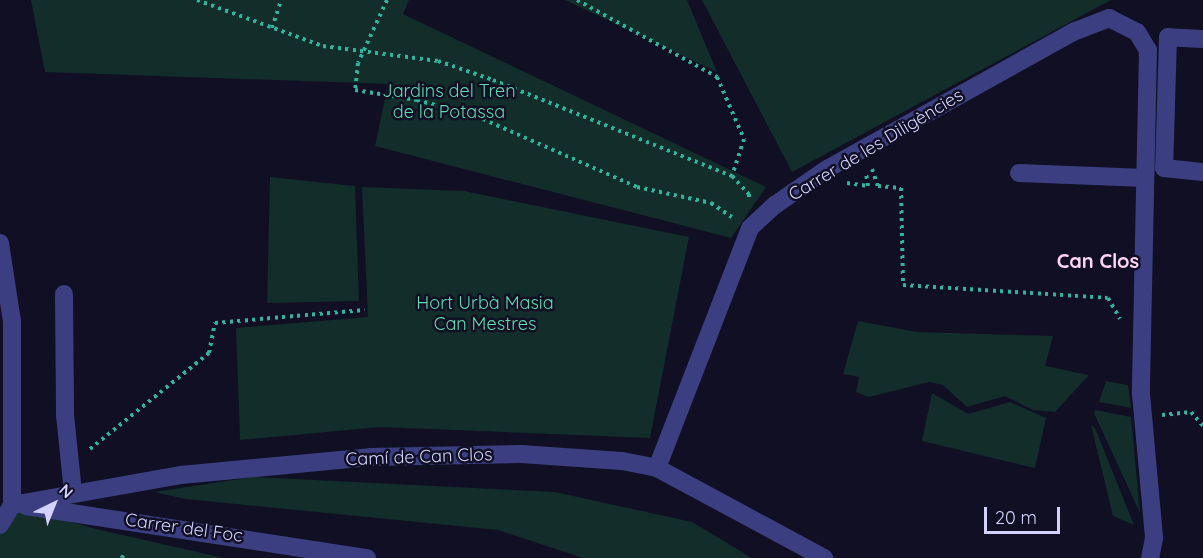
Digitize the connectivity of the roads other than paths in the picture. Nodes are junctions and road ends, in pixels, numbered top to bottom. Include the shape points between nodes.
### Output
1 (1203, 39) edge
2 (1203, 172) edge
3 (1019, 173) dead end
4 (1145, 178) junction
5 (0, 243) edge
6 (64, 294) dead end
7 (6, 433) edge
8 (657, 468) junction
9 (73, 493) junction
10 (6, 505) edge
11 (0, 525) edge
12 (815, 555) edge
13 (367, 558) edge
14 (1150, 558) edge

1 - 2 street via 1168,37 1164,168
3 - 4 street
4 - 8 street, Carrer de les Diligències via 1148,50 1137,32 1109,18 1073,32 827,169 775,205 750,228
4 - 14 street via 1141,394 1154,538
5 - 7 street via 12,321
6 - 9 street via 65,415
7 - 10 street
8 - 9 street, Camí de Can Clos via 622,461 521,454 370,457 181,475
8 - 12 street, Camí de Can Clos
9 - 10 street, Camí de Can Clos
10 - 11 street
10 - 13 street, Carrer del Foc

